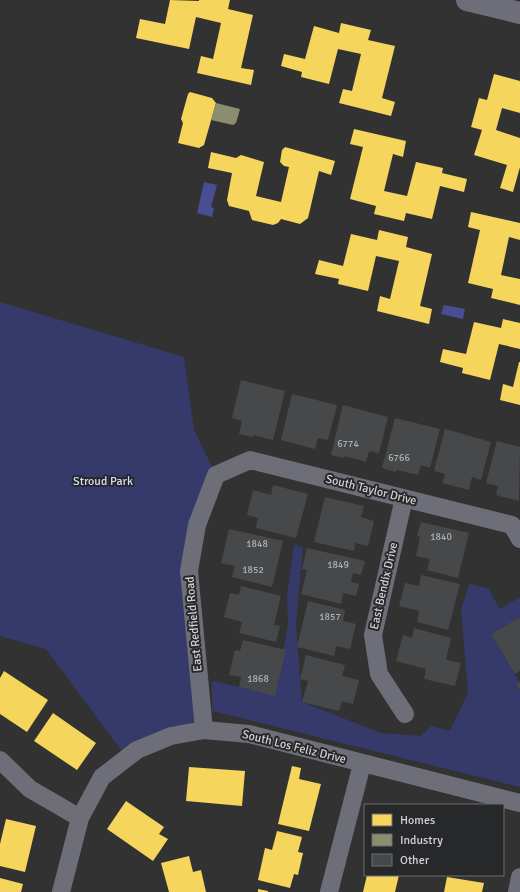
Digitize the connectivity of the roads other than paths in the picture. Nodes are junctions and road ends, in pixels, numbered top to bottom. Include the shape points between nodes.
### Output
1 (467, 0) edge
2 (518, 8) edge
3 (216, 475) joint
4 (404, 498) junction
5 (520, 539) edge
6 (405, 714) dead end
7 (204, 730) junction
8 (0, 760) edge
9 (362, 764) junction
10 (520, 803) edge
11 (80, 818) junction
12 (520, 877) edge
13 (61, 892) edge
14 (329, 892) edge
15 (517, 892) edge

1 - 2 main road
3 - 4 street, South Taylor Drive via 250,460
3 - 7 street, East Redfield Road via 197,525 189,571
4 - 5 street, South Taylor Drive via 512,526
4 - 6 street, East Bendix Drive via 373,635 379,674
7 - 9 street, South Los Feliz Drive via 249,734
7 - 11 street, South Los Feliz Drive via 171,736 137,750 102,777
8 - 11 street via 30,789
9 - 10 street, South Los Feliz Drive
9 - 14 street
11 - 13 street
12 - 15 street

